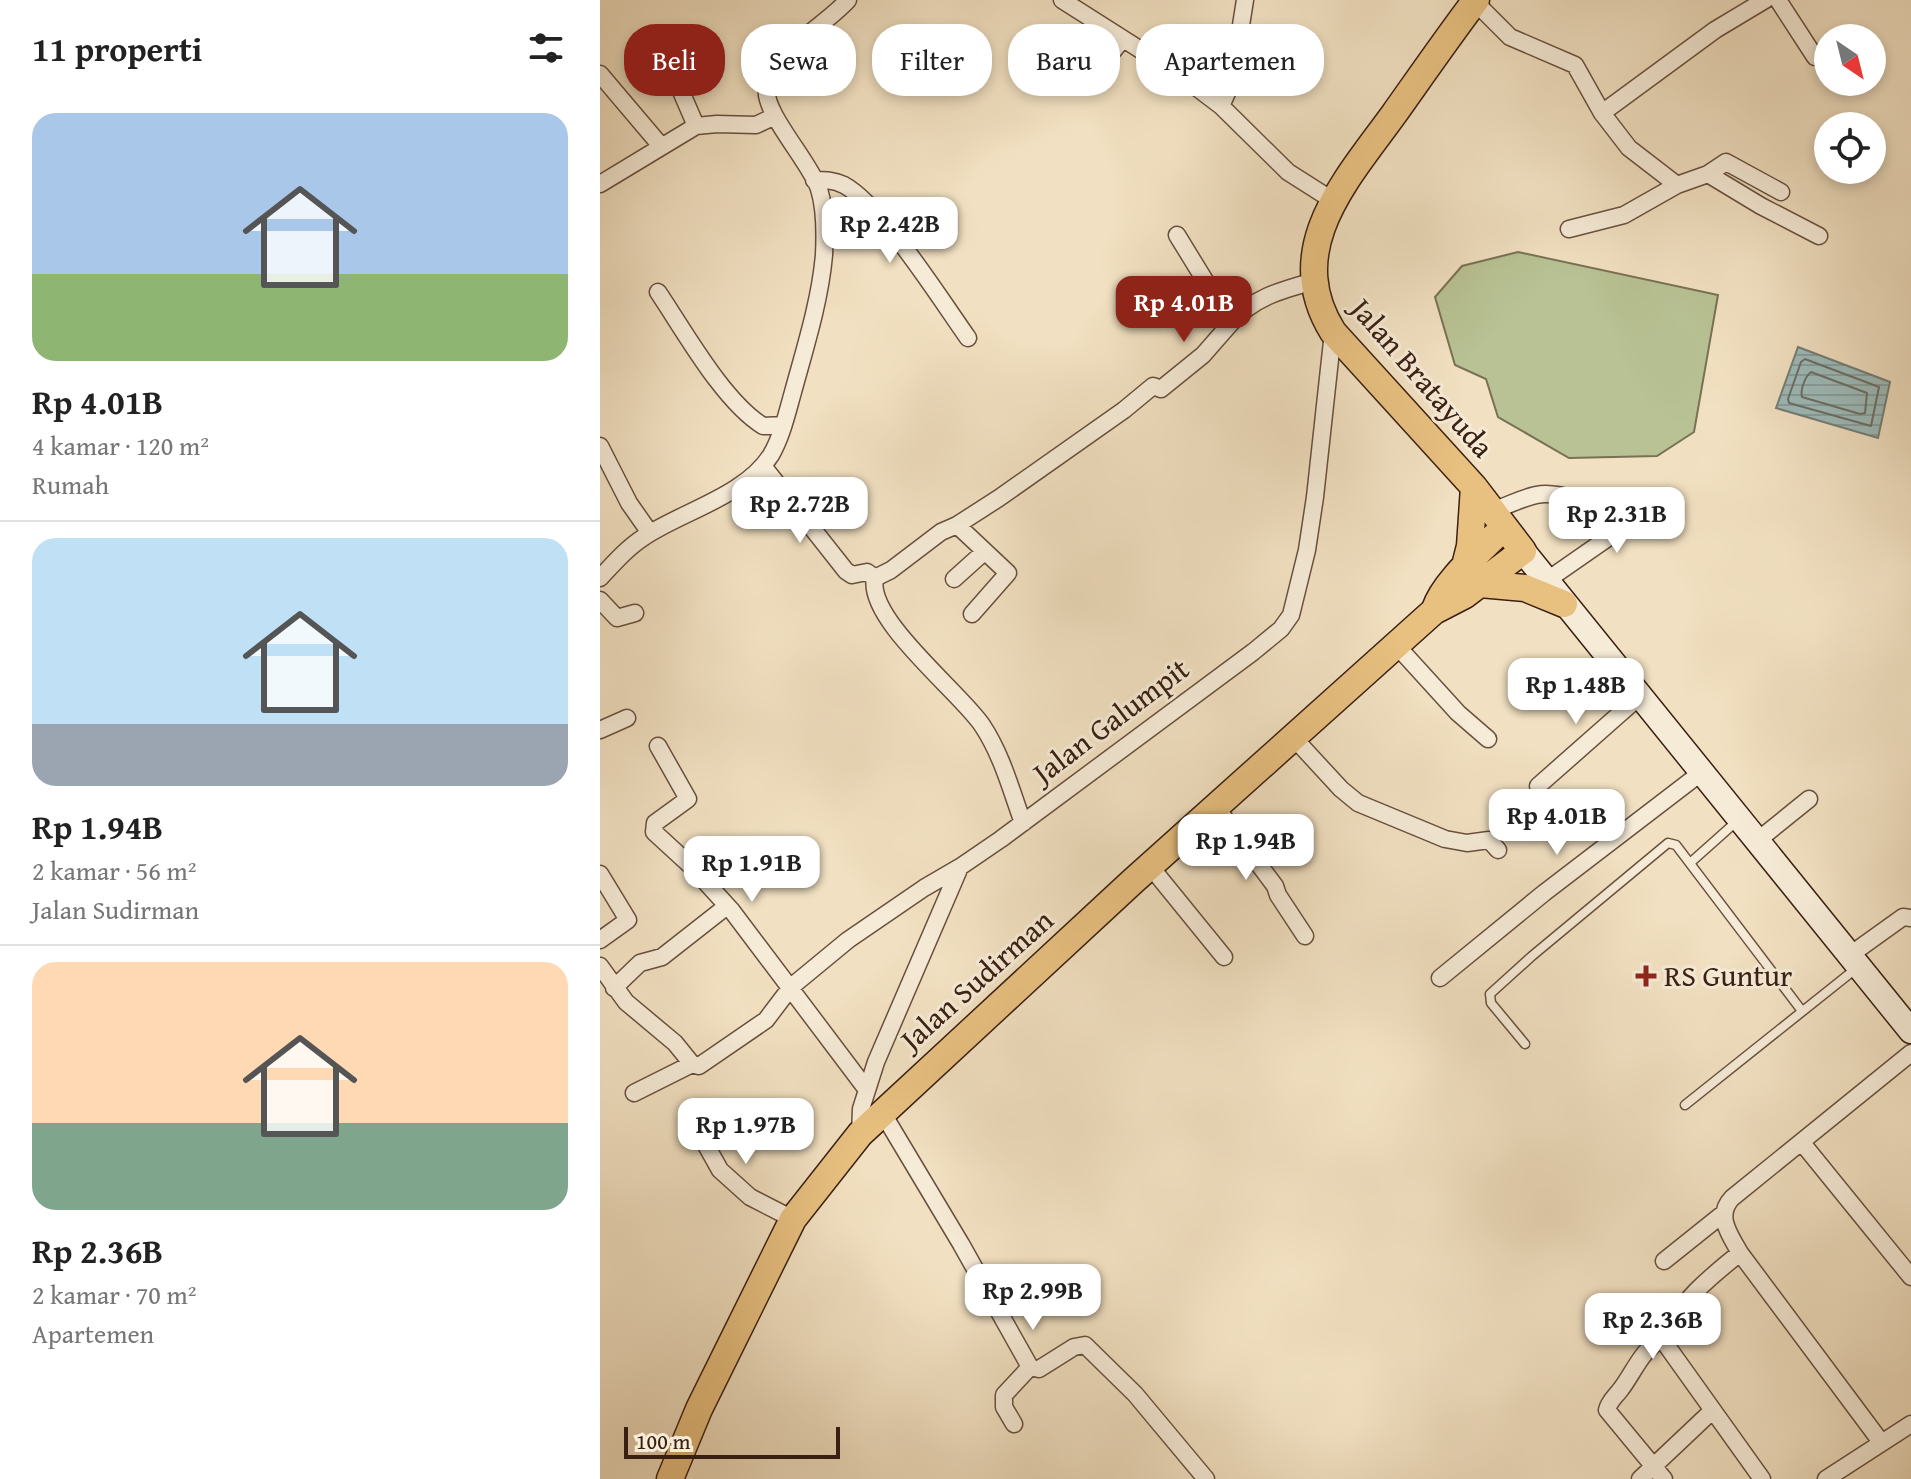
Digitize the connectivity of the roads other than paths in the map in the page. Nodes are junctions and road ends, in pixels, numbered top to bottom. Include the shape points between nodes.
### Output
1 (848, 0) edge
2 (1062, 0) edge
3 (1245, 0) edge
4 (1765, 0) edge
5 (1778, 0) edge
6 (1469, 3) edge
7 (1123, 39) junction
8 (1120, 43) edge
9 (1814, 55) edge
10 (600, 74) edge
11 (683, 96) edge
12 (1221, 106) junction
13 (1602, 113) junction
14 (765, 120) junction
15 (696, 126) junction
16 (661, 146) junction
17 (1708, 174) junction
18 (814, 180) junction
19 (600, 184) edge
20 (1677, 185) junction
21 (1781, 192) dead end
22 (1332, 200) junction
23 (1569, 229) dead end
24 (1177, 235) dead end
25 (1819, 236) dead end
26 (1314, 281) junction
27 (658, 292) dead end
28 (1231, 323) junction
29 (1333, 332) junction
30 (968, 338) dead end
31 (777, 426) junction
32 (600, 446) edge
33 (763, 466) junction
34 (1474, 487) junction
35 (1578, 500) dead end
36 (1651, 508) dead end
37 (1498, 519) junction
38 (957, 525) junction
39 (646, 527) junction
40 (1523, 551) junction
41 (984, 552) junction
42 (1472, 577) junction
43 (600, 578) edge
44 (875, 578) junction
45 (954, 579) dead end
46 (1546, 581) junction
47 (600, 600) edge
48 (1564, 604) junction
49 (635, 613) dead end
50 (972, 614) dead end
51 (1397, 646) junction
52 (1640, 696) junction
53 (627, 718) dead end
54 (600, 730) edge
55 (1293, 737) junction
56 (1488, 739) dead end
57 (658, 746) dead end
58 (1702, 772) junction
59 (1538, 786) dead end
60 (1809, 799) dead end
61 (1216, 807) junction
62 (1740, 819) junction
63 (1023, 823) junction
64 (1757, 841) junction
65 (1498, 850) dead end
66 (1690, 863) junction
67 (1150, 866) junction
68 (960, 867) junction
69 (600, 874) edge
70 (727, 906) junction
71 (1911, 918) edge
72 (1305, 936) dead end
73 (600, 940) edge
74 (1224, 957) dead end
75 (1854, 961) junction
76 (600, 966) edge
77 (1440, 978) dead end
78 (791, 987) junction
79 (614, 988) junction
80 (1802, 1011) junction
81 (1911, 1031) edge
82 (1525, 1044) dead end
83 (1911, 1053) edge
84 (692, 1064) junction
85 (634, 1093) dead end
86 (874, 1101) junction
87 (1685, 1105) dead end
88 (692, 1120) dead end
89 (1803, 1144) junction
90 (1724, 1213) junction
91 (793, 1219) junction
92 (1740, 1253) junction
93 (1664, 1261) dead end
94 (1911, 1277) edge
95 (1662, 1339) junction
96 (1030, 1367) junction
97 (1712, 1411) junction
98 (1014, 1424) dead end
99 (1911, 1424) edge
100 (1881, 1442) junction
101 (1659, 1472) edge
102 (670, 1479) edge
103 (1206, 1479) edge
104 (1640, 1479) edge
105 (1762, 1479) edge
106 (1826, 1479) edge

1 - 14 street via 777,64 766,90
2 - 7 street
3 - 12 street via 1232,82
4 - 13 street
5 - 9 street
6 - 13 street via 1510,37 1575,65
6 - 22 main road, Jalan Bratayuda
7 - 8 street
7 - 12 street
10 - 16 street
11 - 15 street
12 - 22 street via 1288,172
13 - 20 street via 1629,148
14 - 15 street
14 - 18 street via 795,146
15 - 16 street
16 - 19 street
17 - 20 street
17 - 21 street via 1726,162
17 - 25 street
18 - 30 street via 836,181 864,201
18 - 31 street via 821,198 824,257 810,328
20 - 23 street via 1624,215
22 - 26 main road, Jalan Bratayuda via 1315,252
24 - 28 street
26 - 28 street via 1263,296
26 - 29 main road, Jalan Bratayuda
27 - 31 street via 743,411 758,424
28 - 38 street via 1203,355 1161,389 1153,386
29 - 34 main road, Jalan Bratayuda
29 - 63 street, Jalan Galumpit via 1315,497 1291,615 1253,652
31 - 33 street via 777,445
32 - 39 street
33 - 39 street via 724,495
33 - 44 street via 846,571 872,573
34 - 37 main road, Jalan Bratayuda
34 - 42 main road
35 - 37 street via 1535,494
36 - 46 street
37 - 40 main road, Jalan Bratayuda
37 - 42 main road
38 - 41 street
38 - 44 street
39 - 43 street
40 - 42 main road
40 - 46 street, Jalan Bratayuda
41 - 45 street
41 - 50 street via 1008,573
42 - 48 main road via 1525,588
42 - 51 main road, Jalan Sudirman via 1442,594 1434,611
44 - 63 street via 877,597 894,625 982,724
46 - 48 street, Jalan Bratayuda
47 - 49 street via 617,618
48 - 52 street, Jalan Bratayuda
51 - 55 main road, Jalan Sudirman
51 - 56 street
52 - 58 street, Jalan Bratayuda
52 - 59 street
53 - 54 street
55 - 61 main road, Jalan Sudirman
55 - 65 street via 1358,803 1445,839 1489,840
57 - 70 street via 688,799 655,823 654,832
58 - 62 street, Jalan Bratayuda
58 - 77 street
60 - 64 street
61 - 67 main road, Jalan Sudirman
61 - 72 street
62 - 64 street, Jalan Bratayuda
62 - 66 lane
63 - 68 street, Jalan Galumpit
64 - 75 street, Jalan Bratayuda
66 - 80 lane
66 - 82 lane via 1668,843 1496,986 1491,1003
67 - 74 street
67 - 86 main road, Jalan Sudirman
68 - 78 street, Jalan Galumpit via 848,940
68 - 86 street via 881,1051
69 - 73 street via 628,920
70 - 78 street
70 - 79 street via 662,957 640,963
71 - 75 street via 1905,916
75 - 80 lane
75 - 81 street, Jalan Bratayuda
76 - 79 street
78 - 84 street, Jalan Galumpit via 766,1020 699,1066
78 - 86 street
79 - 84 street
80 - 87 lane
83 - 89 street
84 - 85 street, Jalan Galumpit
86 - 91 main road, Jalan Sudirman via 860,1134
86 - 96 street
88 - 91 street via 720,1170 750,1197
89 - 90 street via 1732,1198
89 - 94 street
90 - 92 street
90 - 93 street
91 - 102 main road, Jalan Sudirman
92 - 95 street via 1693,1296
92 - 100 street
95 - 97 street
95 - 101 street via 1628,1375 1607,1410
96 - 98 street via 1004,1395
96 - 103 street via 1039,1369 1085,1345 1135,1394
97 - 101 street
97 - 105 street
99 - 100 street
100 - 106 street
101 - 104 street

